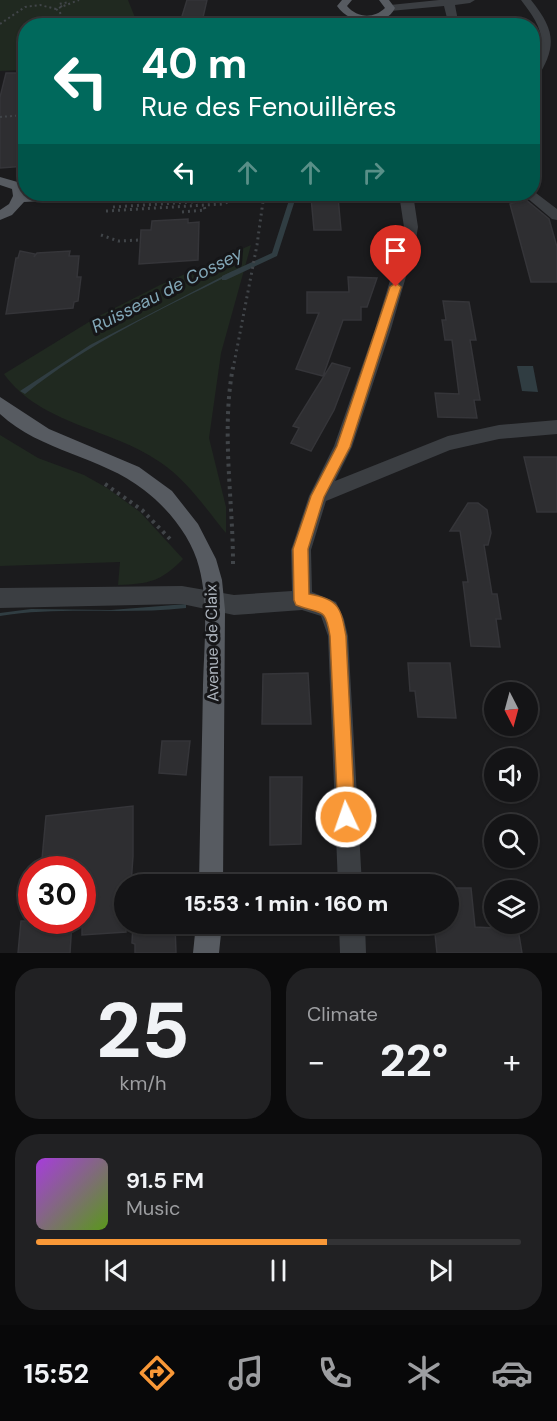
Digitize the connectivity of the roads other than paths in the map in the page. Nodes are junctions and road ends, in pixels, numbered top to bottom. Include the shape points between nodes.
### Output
1 (347, 0) edge
2 (470, 0) edge
3 (526, 0) edge
4 (449, 3) junction
5 (387, 4) edge
6 (354, 18) edge
7 (376, 18) edge
8 (452, 18) edge
9 (539, 18) edge
10 (540, 19) edge
11 (540, 65) edge
12 (0, 181) edge
13 (18, 189) edge
14 (19, 201) edge
15 (407, 201) edge
16 (539, 201) edge
17 (0, 216) edge
18 (557, 216) edge
19 (0, 404) edge
20 (557, 427) edge
21 (318, 496) junction
22 (0, 598) edge
23 (302, 600) junction
24 (214, 602) junction
25 (210, 874) edge
26 (349, 874) edge
27 (208, 934) edge
28 (352, 934) edge
29 (206, 953) edge
30 (353, 953) edge

1 - 6 main road via 342,6
2 - 4 street
3 - 9 street
4 - 5 street
4 - 8 street
5 - 7 main road via 388,12
10 - 11 street via 549,41
12 - 13 main road
14 - 17 main road
15 - 21 street via 411,227 408,245 383,329 343,447
16 - 18 street
19 - 24 main road, Avenue de Claix via 25,424 136,474 166,498 209,565
20 - 21 street via 499,432 448,443
21 - 23 street via 301,549
22 - 24 street via 182,595
23 - 24 street via 234,605
23 - 26 street via 324,604 334,613 338,636
24 - 25 main road, Avenue de Claix
27 - 29 main road
28 - 30 street

